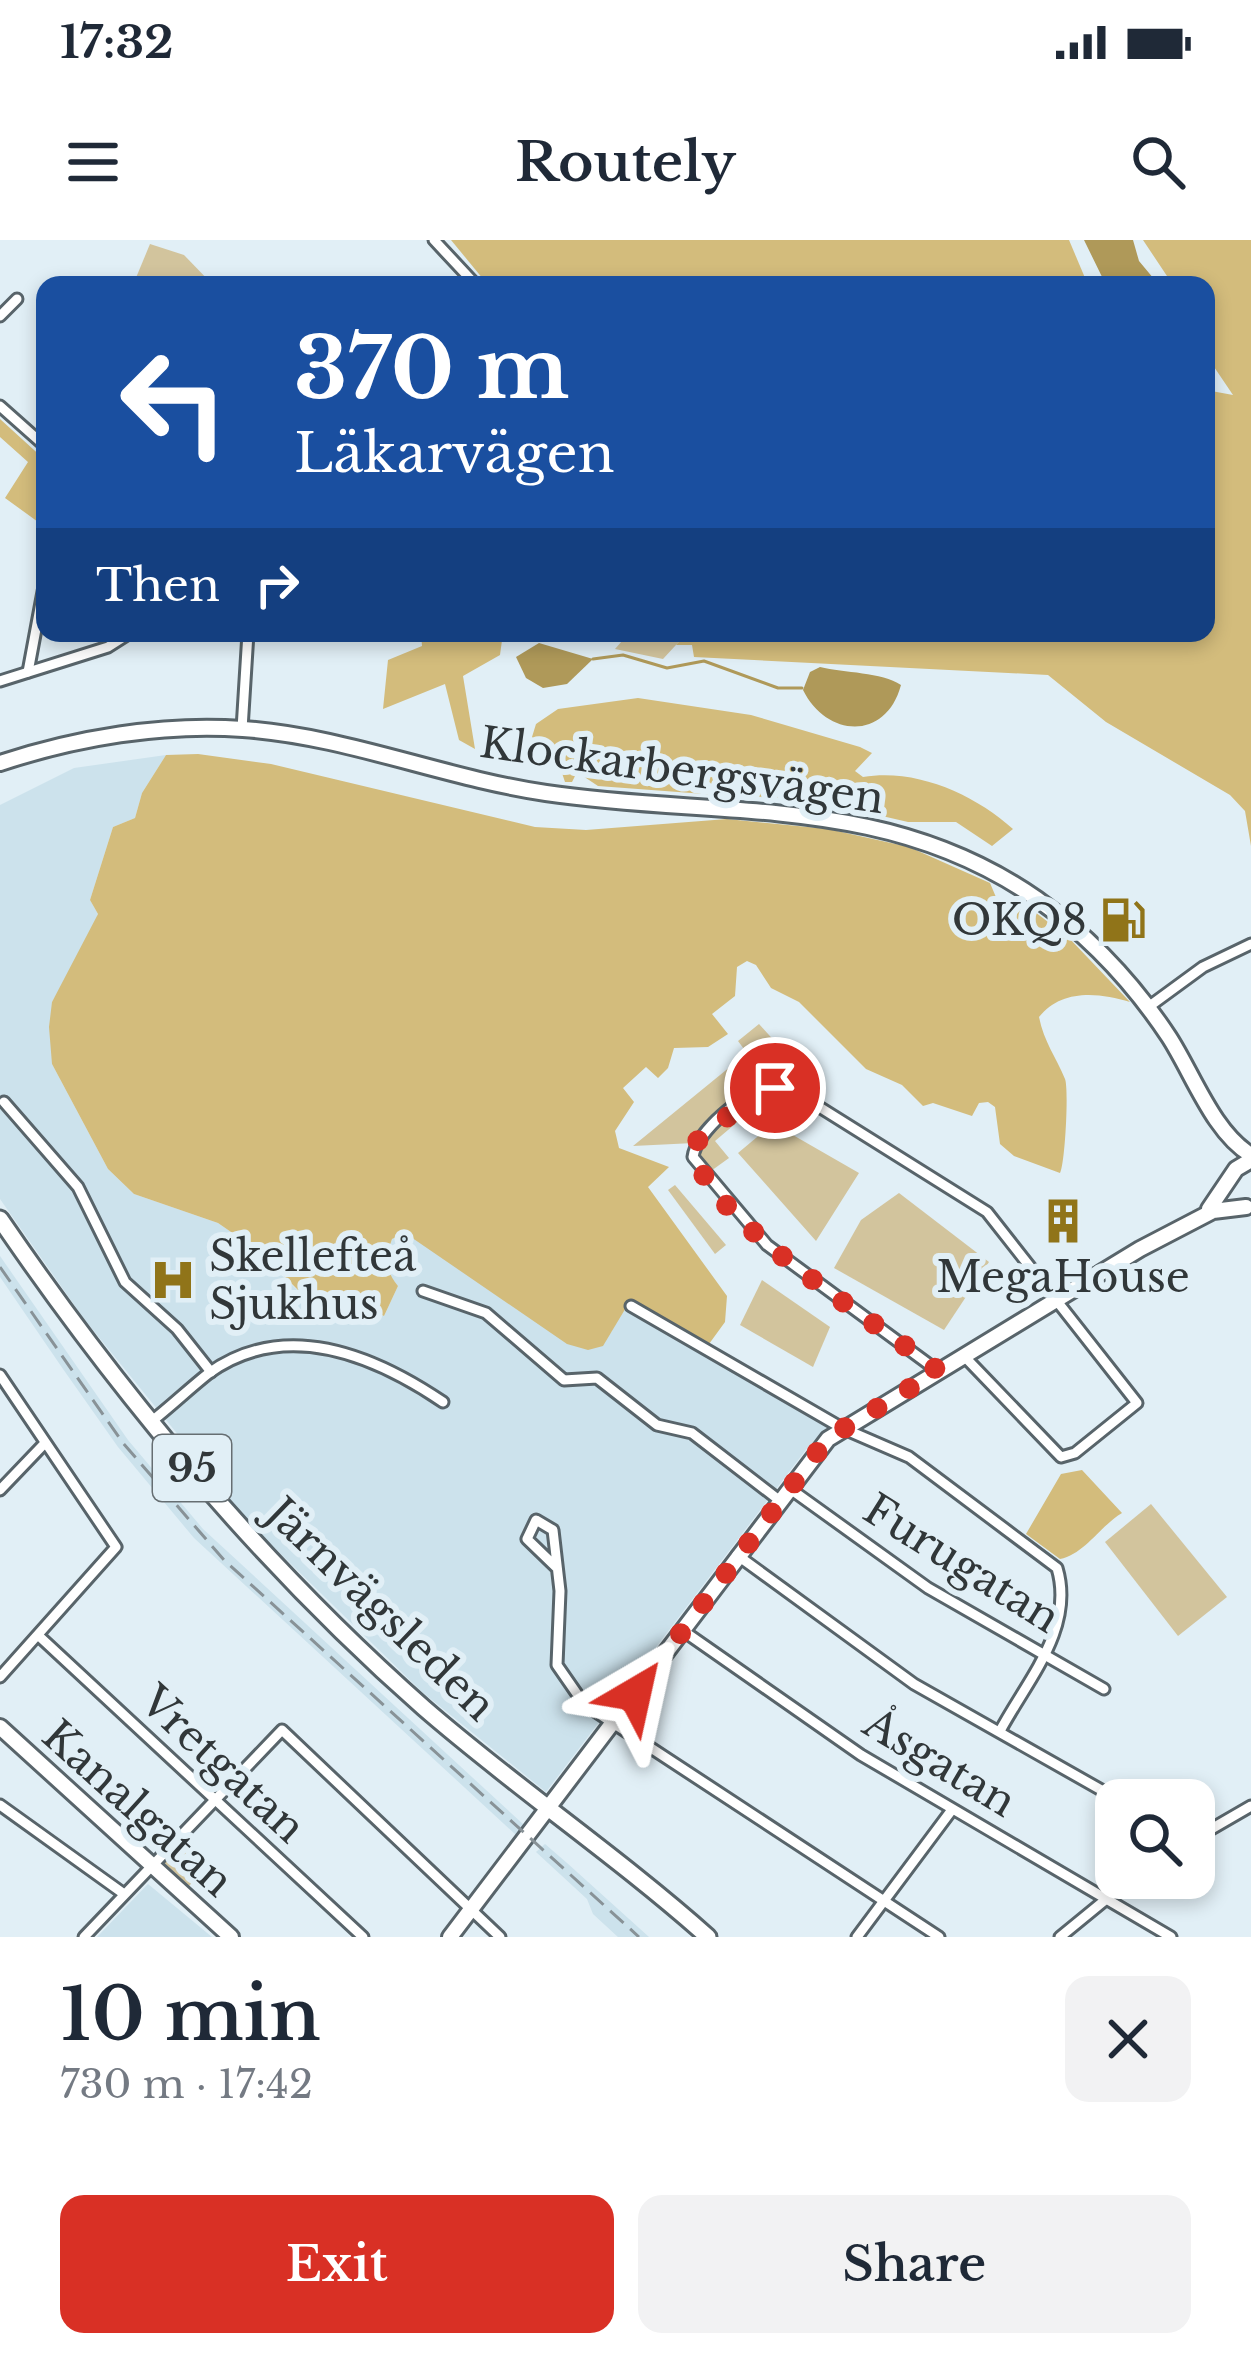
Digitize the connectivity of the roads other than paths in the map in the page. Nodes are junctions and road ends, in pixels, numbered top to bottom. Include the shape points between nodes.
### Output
1 (434, 240) edge
2 (468, 276) edge
3 (16, 299) dead end
4 (0, 316) edge
5 (0, 406) edge
6 (36, 438) edge
7 (36, 629) edge
8 (116, 642) edge
9 (247, 642) edge
10 (28, 672) junction
11 (0, 681) edge
12 (242, 729) junction
13 (0, 763) edge
14 (1251, 944) edge
15 (1147, 1008) junction
16 (4, 1102) dead end
17 (1230, 1138) junction
18 (1251, 1158) edge
19 (1232, 1177) junction
20 (1249, 1208) edge
21 (1200, 1216) junction
22 (0, 1220) edge
23 (423, 1292) dead end
24 (1059, 1299) junction
25 (631, 1306) dead end
26 (963, 1355) junction
27 (938, 1371) junction
28 (211, 1372) junction
29 (0, 1375) edge
30 (443, 1402) dead end
31 (152, 1421) junction
32 (842, 1428) junction
33 (44, 1443) junction
34 (0, 1490) edge
35 (784, 1494) junction
36 (737, 1555) junction
37 (557, 1568) junction
38 (682, 1630) junction
39 (40, 1637) junction
40 (1042, 1654) junction
41 (0, 1677) edge
42 (1104, 1689) dead end
43 (611, 1726) junction
44 (0, 1727) edge
45 (1000, 1731) junction
46 (1095, 1786) edge
47 (212, 1801) junction
48 (0, 1805) edge
49 (1251, 1806) edge
50 (548, 1809) junction
51 (952, 1810) junction
52 (1215, 1827) edge
53 (150, 1864) junction
54 (1095, 1892) edge
55 (124, 1894) junction
56 (1101, 1899) edge
57 (1106, 1899) edge
58 (885, 1900) junction
59 (470, 1911) junction
60 (84, 1937) edge
61 (231, 1937) edge
62 (363, 1937) edge
63 (449, 1937) edge
64 (500, 1937) edge
65 (708, 1937) edge
66 (856, 1937) edge
67 (939, 1937) edge
68 (1060, 1937) edge
69 (1171, 1937) edge

1 - 2 street
3 - 4 street
5 - 6 street
7 - 10 street
8 - 10 street
9 - 12 street
10 - 11 street
12 - 13 main road, Klockarbergsvägen via 131,734
12 - 15 main road, Klockarbergsvägen via 544,793 872,824 932,843 1019,887 1086,938
14 - 15 street
15 - 17 main road, Klockarbergsvägen
16 - 28 street via 78,1186 125,1282
17 - 18 main road, Klockarbergsvägen
17 - 19 main road, Klockarbergsvägen
18 - 19 main road
19 - 20 main road via 1234,1197
19 - 21 main road
20 - 21 main road
21 - 24 main road
22 - 31 main road, Järnvägsleden / 95
23 - 35 street, Furugatan via 486,1313 564,1380 597,1378 652,1422 692,1432
24 - 26 main road
24 - 26 street via 1137,1403 1076,1454 1061,1457
24 - 27 street via 987,1212 797,1093 763,1088 704,1132 693,1157 747,1226
25 - 32 street
26 - 27 main road
27 - 32 main road
28 - 30 street via 255,1352 338,1348
28 - 31 street
29 - 33 street
31 - 50 main road, Järnvägsleden / 95 via 363,1650
32 - 35 main road
32 - 40 street via 910,1457 1057,1568 1062,1621
33 - 34 street
33 - 39 street via 116,1547
35 - 36 main road
35 - 40 street, Furugatan
36 - 38 main road
36 - 45 street via 914,1684
37 - 37 street via 526,1539 536,1520 553,1530
37 - 43 street via 556,1665
38 - 43 main road
38 - 51 street, Åsgatan
39 - 41 street
39 - 47 street, Vretgatan
40 - 42 street, Furugatan
40 - 45 street
43 - 50 main road
43 - 58 street
44 - 53 main road, Kanalgatan
45 - 46 street
47 - 53 street
47 - 59 street via 282,1730
47 - 62 street, Vretgatan
48 - 55 street
49 - 52 street
50 - 59 main road
50 - 65 main road, 95
51 - 54 street, Åsgatan
51 - 58 street
53 - 55 street
53 - 61 main road, Kanalgatan
55 - 60 street
56 - 68 street
57 - 69 street, Åsgatan
58 - 66 street
58 - 67 street
59 - 63 main road
59 - 64 street

